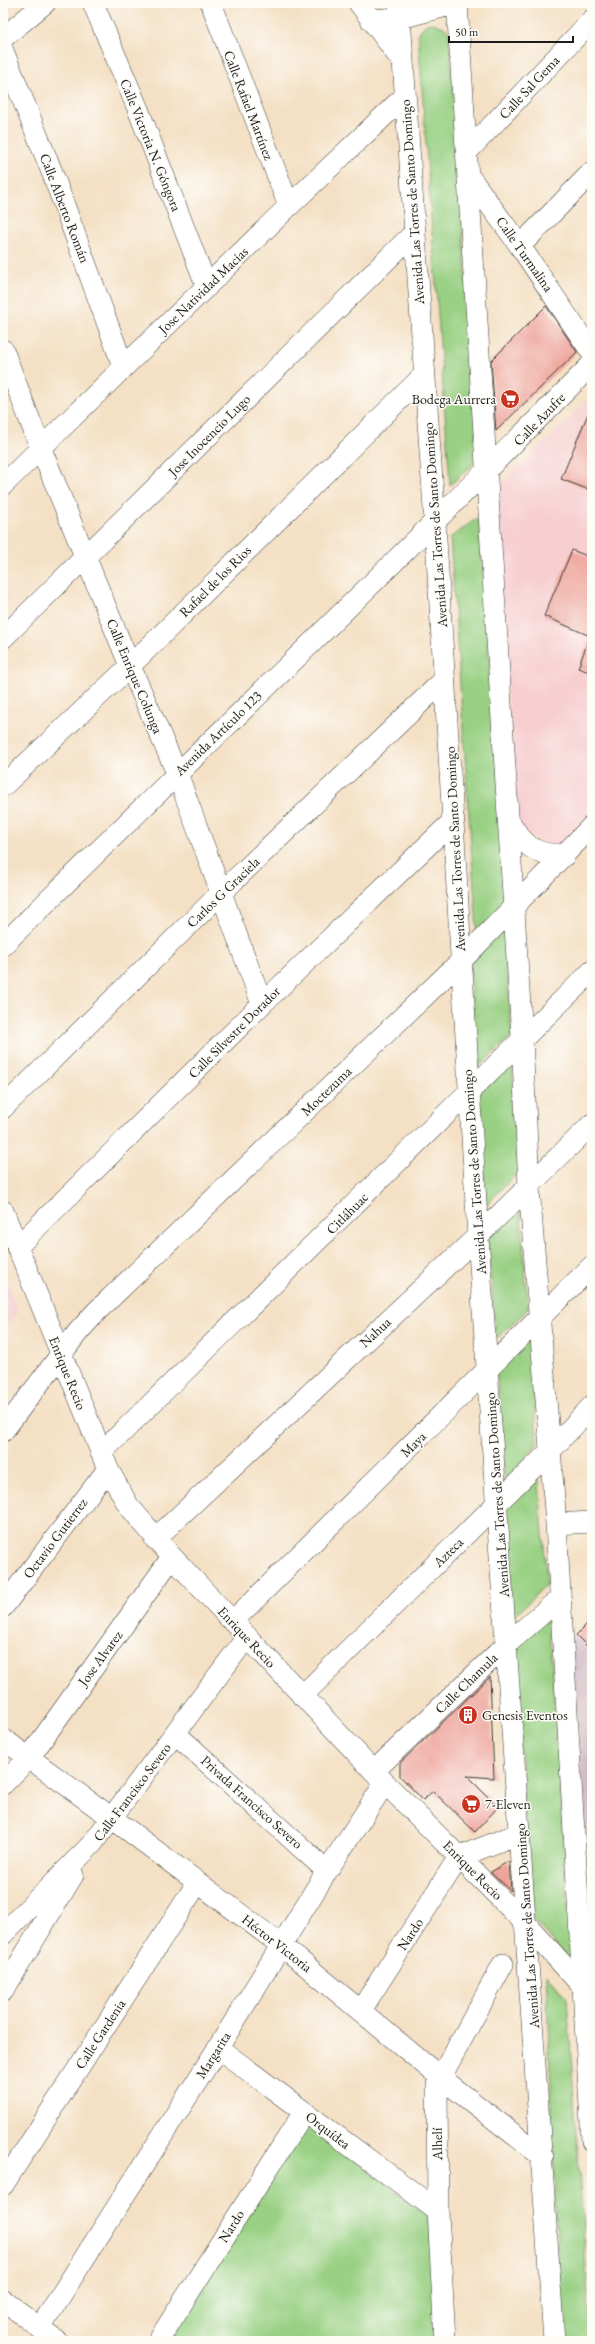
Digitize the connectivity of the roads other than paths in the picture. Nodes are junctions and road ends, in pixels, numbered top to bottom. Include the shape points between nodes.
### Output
1 (45, 3) edge
2 (93, 3) edge
3 (211, 3) edge
4 (359, 3) edge
5 (457, 4) edge
6 (399, 11) edge
7 (372, 20) junction
8 (592, 20) edge
9 (3, 38) edge
10 (3, 51) edge
11 (402, 61) junction
12 (405, 96) junction
13 (466, 153) junction
14 (592, 172) edge
15 (468, 175) junction
16 (288, 206) junction
17 (415, 232) junction
18 (520, 246) junction
19 (207, 287) junction
20 (586, 328) edge
21 (3, 350) edge
22 (592, 353) edge
23 (592, 364) edge
24 (123, 366) junction
25 (425, 374) junction
26 (41, 449) junction
27 (485, 473) junction
28 (3, 485) edge
29 (435, 523) junction
30 (86, 556) junction
31 (3, 638) edge
32 (130, 666) junction
33 (445, 679) junction
34 (177, 773) junction
35 (3, 786) edge
36 (454, 820) junction
37 (508, 820) junction
38 (592, 826) edge
39 (565, 855) junction
40 (222, 892) junction
41 (513, 909) junction
42 (3, 945) edge
43 (462, 960) junction
44 (592, 971) edge
45 (262, 1004) junction
46 (522, 1038) junction
47 (469, 1092) junction
48 (3, 1108) edge
49 (592, 1124) edge
50 (529, 1186) junction
51 (3, 1211) edge
52 (478, 1236) junction
53 (18, 1247) junction
54 (592, 1266) edge
55 (538, 1319) junction
56 (60, 1356) junction
57 (488, 1369) junction
58 (592, 1406) edge
59 (3, 1431) edge
60 (550, 1451) junction
61 (104, 1461) junction
62 (498, 1503) junction
63 (592, 1522) edge
64 (556, 1524) junction
65 (156, 1539) junction
66 (172, 1557) junction
67 (560, 1598) junction
68 (3, 1607) edge
69 (233, 1621) junction
70 (247, 1637) junction
71 (507, 1644) junction
72 (302, 1696) junction
73 (176, 1734) junction
74 (3, 1739) edge
75 (28, 1758) junction
76 (380, 1776) junction
77 (3, 1784) edge
78 (112, 1818) junction
79 (520, 1832) junction
80 (92, 1844) junction
81 (459, 1857) junction
82 (328, 1871) junction
83 (198, 1882) junction
84 (584, 1898) edge
85 (527, 1925) junction
86 (3, 1934) edge
87 (281, 1945) junction
88 (503, 1964) dead end
89 (3, 1991) edge
90 (587, 1991) edge
91 (361, 2010) junction
92 (218, 2048) junction
93 (440, 2077) junction
94 (304, 2112) junction
95 (592, 2141) edge
96 (543, 2157) junction
97 (3, 2185) edge
98 (438, 2211) junction
99 (3, 2300) edge
100 (40, 2328) junction
101 (57, 2341) edge
102 (158, 2341) edge
103 (445, 2341) edge
104 (554, 2341) edge

1 - 9 street
2 - 19 street, Calle Victoria N. Góngora via 138,109
3 - 16 street, Calle Rafael Martínez
4 - 7 street
5 - 6 street
5 - 13 street
6 - 7 street
6 - 11 street, Avenida Las Torres de Santo Domingo
7 - 11 street
8 - 13 street, Calle Sal Gema
10 - 24 street, Calle Alberto Román via 52,172
11 - 12 street, Avenida Las Torres de Santo Domingo
12 - 16 street, Jose Natividad Macias
12 - 17 street, Avenida Las Torres de Santo Domingo
13 - 15 street
14 - 18 street
15 - 18 street, Calle Turmalina
15 - 27 street
16 - 19 street, Jose Natividad Macias
17 - 25 street, Avenida Las Torres de Santo Domingo
17 - 30 street, Jose Inocencio Lugo
18 - 20 street, Calle Turmalina
19 - 24 street, Jose Natividad Macias
20 - 22 street, Calle Turmalina
21 - 26 street, Calle Enrique Colunga
23 - 27 street, Calle Azufre
24 - 26 street, Jose Natividad Macias
25 - 29 street, Avenida Las Torres de Santo Domingo
25 - 32 street, Rafael de los Rios
26 - 28 street, Jose Natividad Macias
26 - 30 street, Calle Enrique Colunga
27 - 29 street, Calle Azufre
27 - 37 street
29 - 33 street, Avenida Las Torres de Santo Domingo
29 - 34 street, Avenida Artículo 123
30 - 31 street, Jose Inocencio Lugo
30 - 32 street, Calle Enrique Colunga
32 - 34 street, Calle Enrique Colunga
32 - 35 street, Rafael de los Rios
33 - 36 street, Avenida Las Torres de Santo Domingo
33 - 40 street, Carlos G Graciela
34 - 40 street, Calle Enrique Colunga
34 - 42 street, Avenida Artículo 123
36 - 43 street, Avenida Las Torres de Santo Domingo
36 - 45 street, Calle Silvestre Dorador
37 - 39 street via 520,839 530,848 546,855
37 - 41 street
38 - 39 street, Moctezuma
39 - 41 street, Moctezuma
40 - 45 street, Calle Enrique Colunga
40 - 48 street, Carlos G Graciela
41 - 43 street, Moctezuma
41 - 46 street
43 - 47 street, Avenida Las Torres de Santo Domingo
43 - 56 street, Moctezuma via 120,1288 78,1332
44 - 46 street, Citláhuac
45 - 53 street, Calle Silvestre Dorador
46 - 47 street, Citláhuac
46 - 50 street
47 - 52 street, Avenida Las Torres de Santo Domingo
47 - 61 street, Citláhuac
49 - 50 street, Nahua
50 - 52 street, Nahua
50 - 55 street
51 - 53 street, Enrique Recio
52 - 57 street, Avenida Las Torres de Santo Domingo
52 - 65 street, Nahua
53 - 56 street, Enrique Recio
54 - 55 street, Maya
55 - 57 street, Maya
55 - 60 street
56 - 59 street, Moctezuma
56 - 61 street, Enrique Recio
57 - 62 street, Avenida Las Torres de Santo Domingo
57 - 69 street, Maya
58 - 60 street, Azteca
60 - 62 street, Azteca
60 - 64 street
61 - 65 street, Enrique Recio via 128,1504
61 - 68 street, Octavio Gutierrez
62 - 71 street, Avenida Las Torres de Santo Domingo
62 - 72 street, Azteca
63 - 64 street
64 - 67 street
65 - 66 street, Enrique Recio
66 - 69 street, Enrique Recio
66 - 75 street, Jose Alvarez
67 - 71 street, Calle Chamula
67 - 84 street
69 - 70 street, Enrique Recio
70 - 72 street, Enrique Recio
70 - 73 street, Calle Francisco Severo
71 - 76 street, Calle Chamula
71 - 79 street, Avenida Las Torres de Santo Domingo
72 - 76 street, Enrique Recio
73 - 78 street, Calle Francisco Severo
73 - 82 street, Privada Francisco Severo
74 - 75 street, Héctor Victoria
75 - 77 street, Jose Alvarez
75 - 78 street, Héctor Victoria
76 - 81 street, Enrique Recio
76 - 82 street, Margarita
78 - 80 street, Calle Francisco Severo
78 - 83 street, Héctor Victoria
79 - 81 street
79 - 85 street, Avenida Las Torres de Santo Domingo
80 - 86 street, Calle Francisco Severo
80 - 89 street
81 - 85 street, Enrique Recio
81 - 91 street, Nardo
82 - 87 street, Margarita
83 - 87 street, Héctor Victoria
83 - 97 street, Calle Gardenia
84 - 90 street
85 - 90 street, Enrique Recio
85 - 96 street, Avenida Las Torres de Santo Domingo
87 - 91 street, Héctor Victoria
87 - 92 street, Margarita
88 - 93 street, Alhelí
90 - 95 street
91 - 93 street, Héctor Victoria
92 - 94 street, Orquídea
92 - 100 street, Margarita
93 - 96 street, Héctor Victoria
93 - 98 street, Alhelí via 436,2104
94 - 98 street, Orquídea
94 - 102 street, Nardo
96 - 104 street, Avenida Las Torres de Santo Domingo
98 - 103 street, Alhelí
99 - 100 street
100 - 101 street

